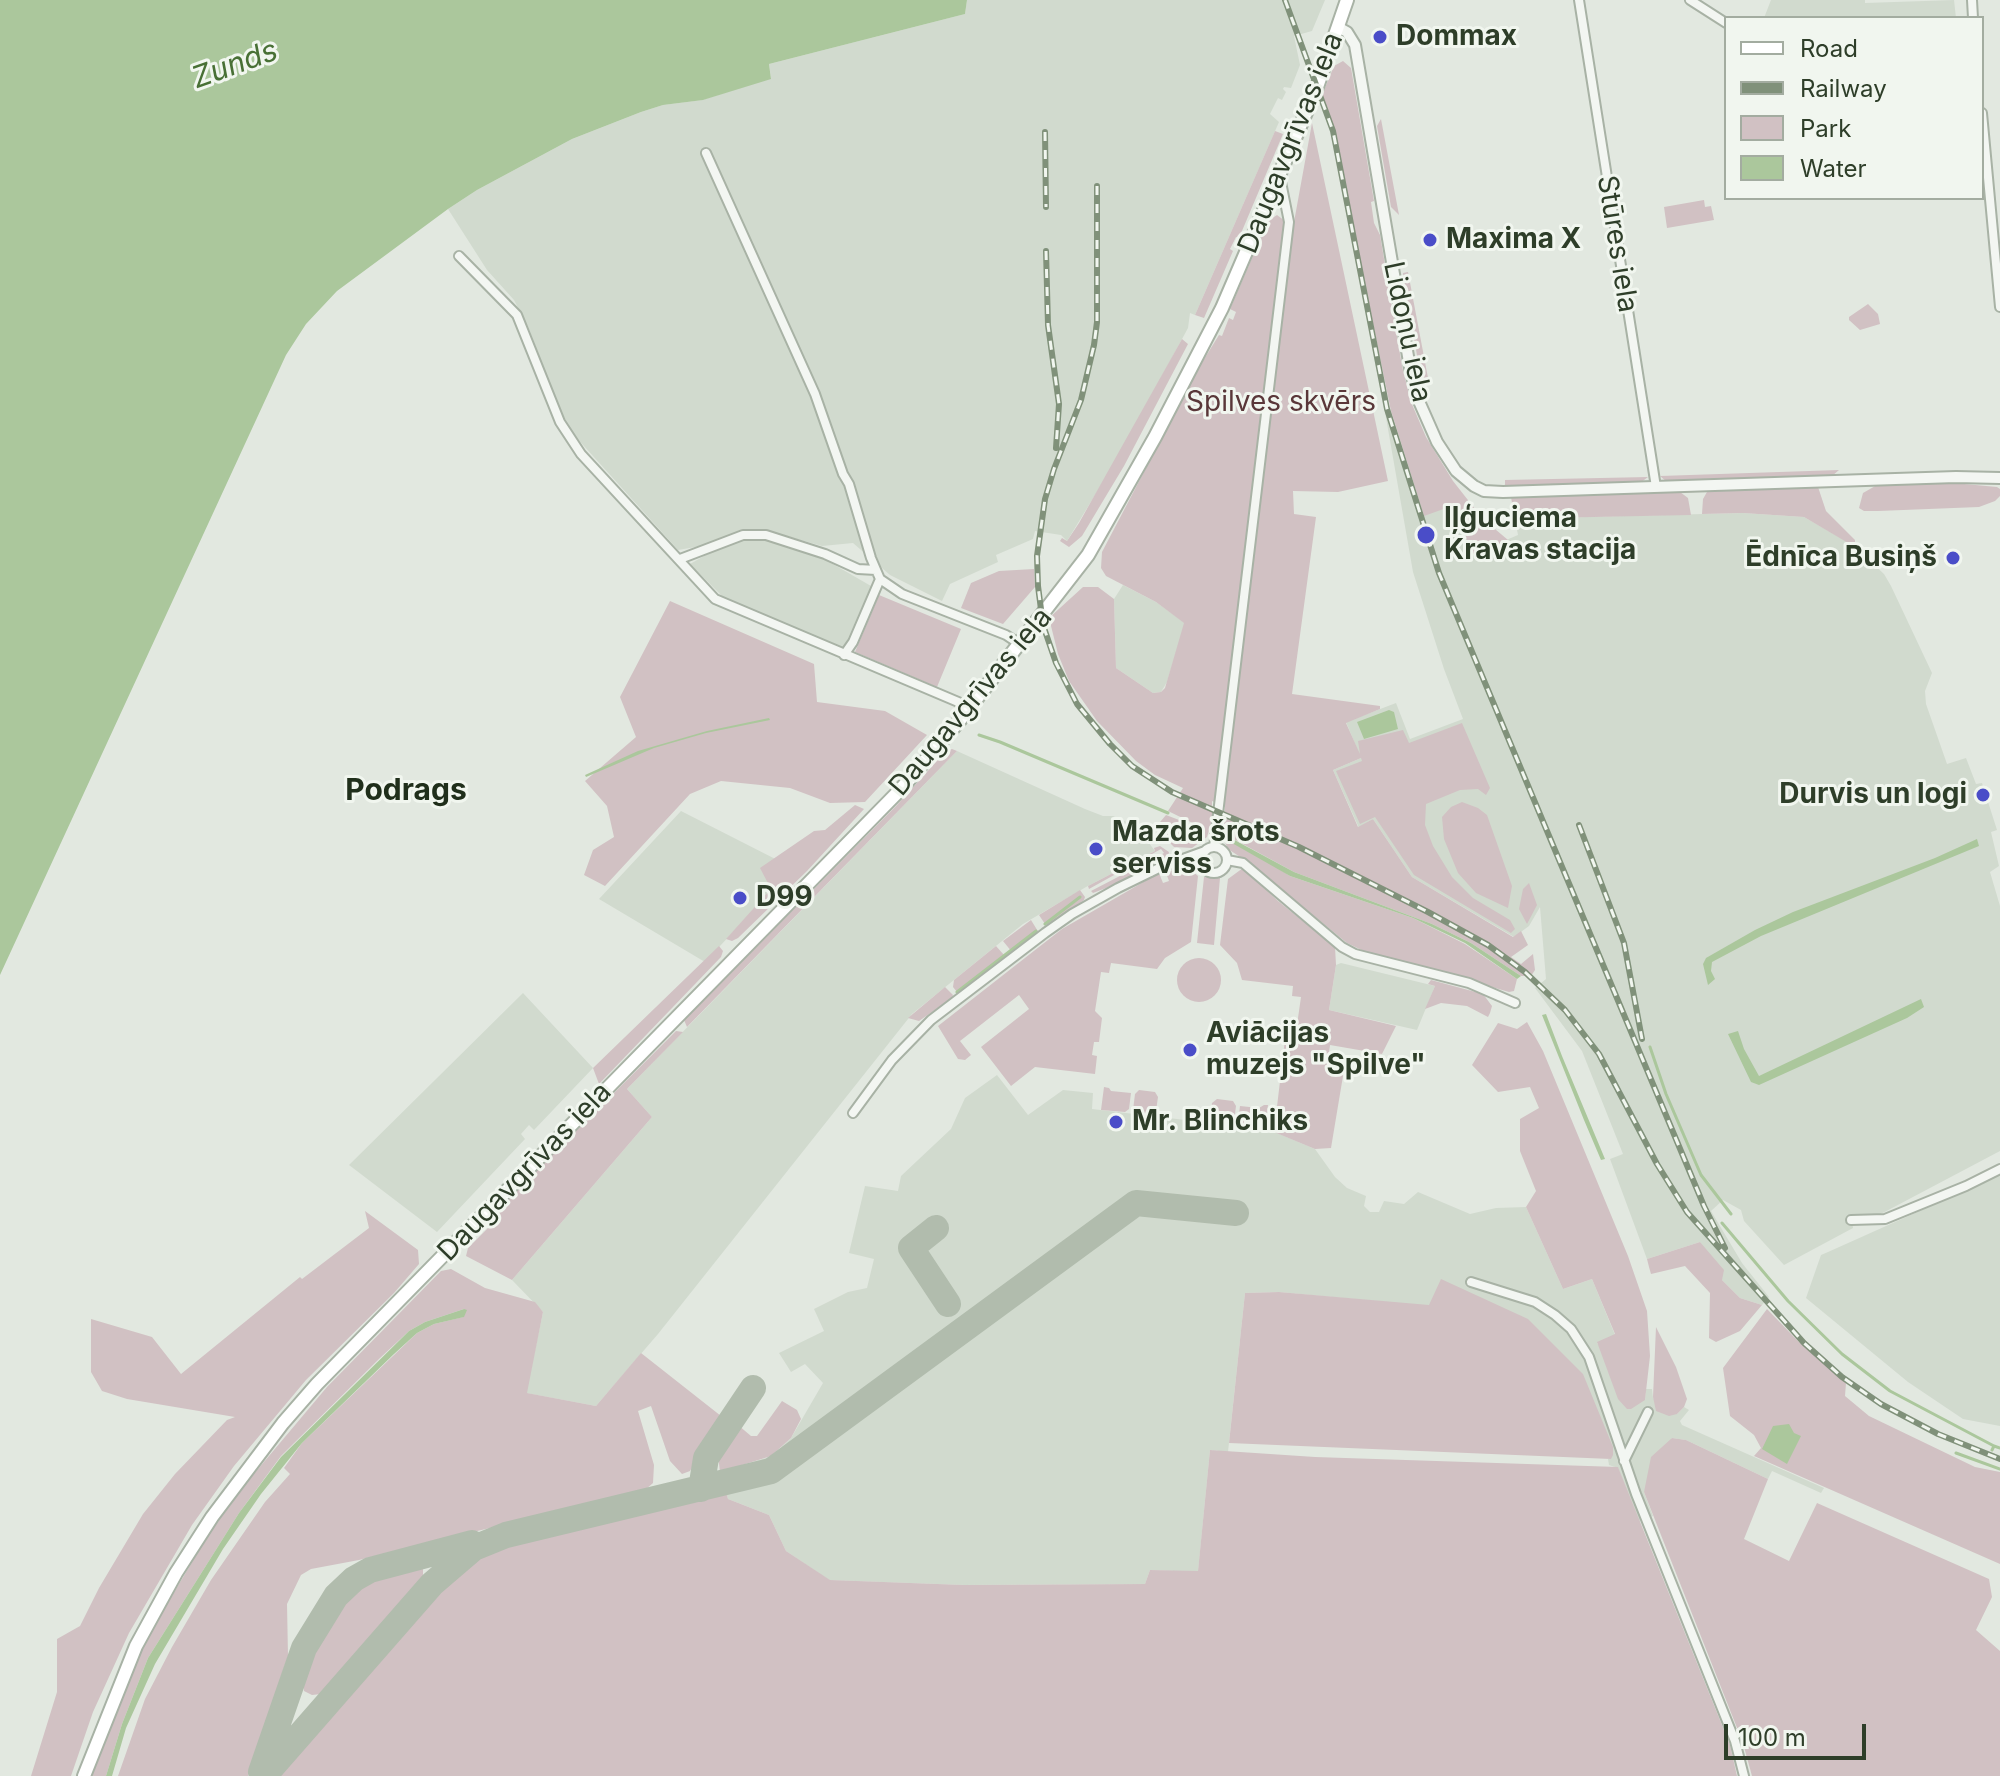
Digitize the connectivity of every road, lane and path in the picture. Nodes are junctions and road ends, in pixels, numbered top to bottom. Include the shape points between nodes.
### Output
1 (1347, 0) edge
2 (1579, 0) edge
3 (1690, 0) edge
4 (1724, 22) edge
5 (1338, 27) junction
6 (706, 153) dead end
7 (1984, 153) edge
8 (1280, 177) junction
9 (459, 256) dead end
10 (2000, 307) edge
11 (2000, 478) edge
12 (1656, 487) junction
13 (680, 559) junction
14 (878, 574) junction
15 (1018, 643) junction
16 (844, 655) junction
17 (970, 707) junction
18 (1209, 849) junction
19 (1227, 860) junction
20 (1515, 1003) dead end
21 (853, 1113) dead end
22 (2000, 1169) edge
23 (1851, 1220) dead end
24 (1471, 1282) dead end
25 (1648, 1412) dead end
26 (1624, 1461) junction
27 (84, 1776) edge
28 (1744, 1776) edge

1 - 5 main road, Daugavgrīvas iela
2 - 12 street, Stūres iela
3 - 4 street
5 - 8 main road, Daugavgrīvas iela
5 - 12 street, Lidoņu iela via 1355,45 1418,399 1456,471 1474,486 1495,493
6 - 14 street via 815,394
7 - 10 street
8 - 15 main road, Daugavgrīvas iela via 1211,333 1104,530 1055,601
8 - 18 street via 1289,222
9 - 13 street via 517,315 549,400 581,454
11 - 12 street, Lidoņu iela
13 - 14 street via 743,535 766,535
13 - 16 street via 715,599
14 - 15 street via 902,594
14 - 16 street
15 - 17 main road, Daugavgrīvas iela
16 - 17 street
17 - 27 main road, Daugavgrīvas iela via 874,818 283,1423 176,1573 136,1646
18 - 19 street via 1223,851
18 - 19 street via 1201,862 1210,873 1222,871
18 - 21 street via 1118,888 1045,933 931,1020 892,1060
19 - 20 street via 1243,863 1355,954 1469,983
22 - 23 street via 1885,1219
24 - 26 street via 1535,1302 1571,1329 1589,1357
25 - 26 street
26 - 28 street via 1735,1741

